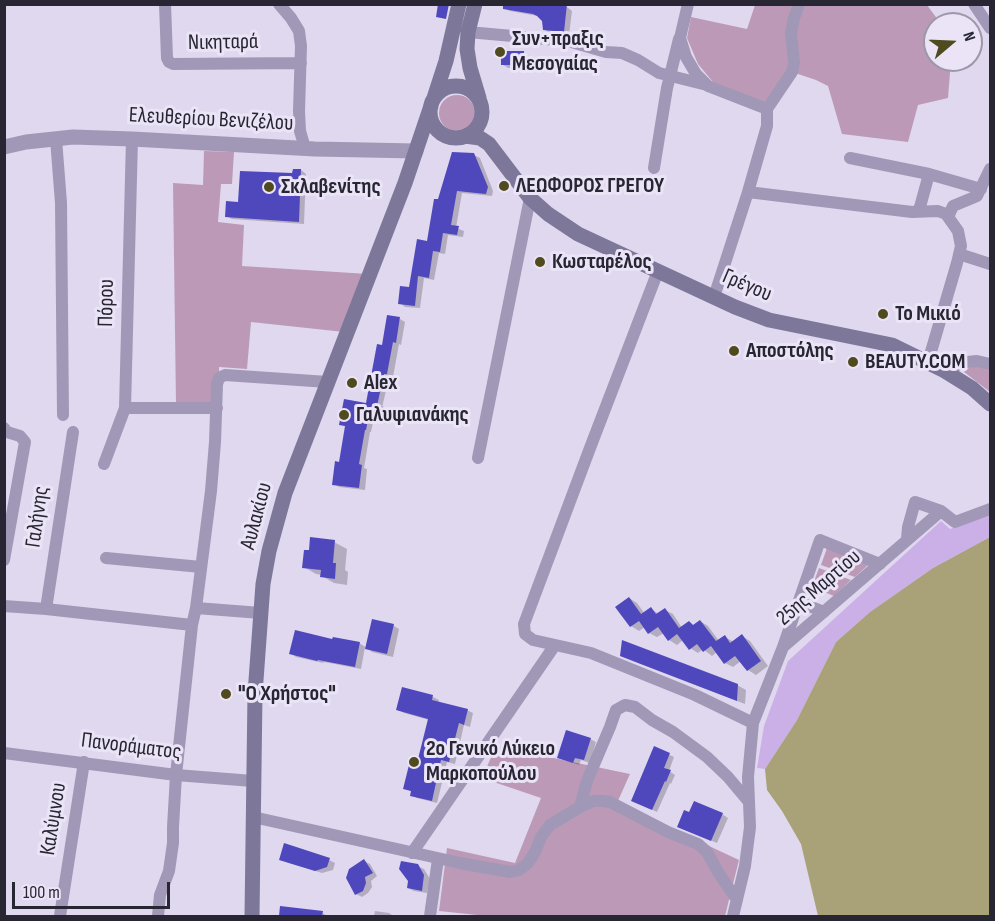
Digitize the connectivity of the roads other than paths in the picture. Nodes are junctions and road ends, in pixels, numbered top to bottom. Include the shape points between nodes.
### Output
1 (165, 4) edge
2 (279, 4) edge
3 (459, 4) edge
4 (475, 4) edge
5 (688, 4) edge
6 (799, 4) edge
7 (974, 4) edge
8 (990, 28) edge
9 (468, 32) junction
10 (680, 38) junction
11 (301, 63) junction
12 (670, 76) junction
13 (708, 86) junction
14 (433, 102) junction
15 (481, 106) junction
16 (767, 109) junction
17 (448, 136) junction
18 (465, 136) junction
19 (56, 139) junction
20 (132, 139) junction
21 (4, 147) edge
22 (305, 148) junction
23 (416, 151) junction
24 (850, 158) dead end
25 (507, 167) junction
26 (654, 168) dead end
27 (990, 169) edge
28 (929, 174) junction
29 (981, 189) junction
30 (748, 192) junction
31 (530, 198) junction
32 (917, 211) junction
33 (948, 217) junction
34 (959, 254) junction
35 (990, 264) edge
36 (658, 272) junction
37 (714, 297) junction
38 (928, 362) junction
39 (990, 364) edge
40 (943, 370) junction
41 (328, 382) junction
42 (990, 404) edge
43 (125, 408) junction
44 (217, 408) junction
45 (63, 415) dead end
46 (4, 428) edge
47 (73, 432) dead end
48 (478, 458) dead end
49 (104, 464) dead end
50 (990, 509) edge
51 (941, 511) junction
52 (907, 539) junction
53 (106, 558) dead end
54 (4, 560) edge
55 (880, 564) junction
56 (201, 567) junction
57 (799, 602) junction
58 (4, 606) edge
59 (196, 608) junction
60 (46, 609) junction
61 (824, 612) junction
62 (261, 613) junction
63 (192, 625) junction
64 (555, 645) junction
65 (783, 647) junction
66 (753, 723) junction
67 (4, 753) edge
68 (84, 762) junction
69 (176, 774) junction
70 (254, 781) junction
71 (749, 802) junction
72 (580, 807) junction
73 (253, 817) junction
74 (412, 853) junction
75 (438, 859) junction
76 (737, 900) junction
77 (60, 916) edge
78 (158, 916) edge
79 (252, 916) edge
80 (429, 916) edge
81 (733, 916) edge

1 - 11 street, Νικηταρά via 167,58 173,64
2 - 11 street via 300,31
3 - 14 main road, Αυλακίου
4 - 9 main road, Γρέγου
5 - 10 street
6 - 16 street via 791,33 792,72
7 - 8 street
9 - 12 street via 568,40 622,53
9 - 15 main road, Γρέγου via 470,68
10 - 12 street
10 - 13 street via 686,57
11 - 22 street via 299,111
12 - 13 street
12 - 26 street
13 - 16 street
14 - 15 main road via 446,88 461,86 474,93
14 - 17 main road via 434,124
14 - 23 main road, Αυλακίου
15 - 18 main road via 478,126
15 - 25 main road, Γρέγου
16 - 30 street via 767,126
17 - 18 main road
17 - 23 main road via 427,140
18 - 25 main road, Γρέγου via 484,140
19 - 20 street, Ελευθερίου Βενιζέλου
19 - 21 street, Ελευθερίου Βενιζέλου
19 - 45 street, Πόρου via 61,203
20 - 22 street, Ελευθερίου Βενιζέλου
20 - 43 street, Πόρου
22 - 23 street, Ελευθερίου Βενιζέλου
23 - 41 main road, Αυλακίου
24 - 28 street
25 - 31 main road, Γρέγου
27 - 29 street
28 - 29 street
28 - 32 street
29 - 33 street via 971,200 953,206
30 - 32 street
30 - 37 street
31 - 36 main road, Γρέγου via 578,234
31 - 48 street
32 - 33 street via 938,211
33 - 34 street via 958,231
34 - 35 street
34 - 38 street
36 - 37 main road, Γρέγου
36 - 64 street via 524,624 525,634 533,640
37 - 38 main road, Γρέγου via 769,320 892,345
38 - 40 main road, Γρέγου
39 - 40 street via 967,362
40 - 42 main road, Γρέγου
41 - 44 street via 225,375 217,384
41 - 62 main road, Αυλακίου via 276,522
43 - 44 street
43 - 49 street, Πόρου
44 - 56 street
46 - 54 street via 25,442
47 - 60 street, Γαλήνης
50 - 51 street via 955,522
51 - 52 street, 25ης Μαρτίου
51 - 52 street via 915,502
52 - 55 street, 25ης Μαρτίου
53 - 56 street
55 - 57 street via 820,540
55 - 61 street, 25ης Μαρτίου
56 - 59 street
57 - 61 street
57 - 65 street
58 - 60 street
59 - 62 street
59 - 63 street
60 - 63 street
61 - 65 street, 25ης Μαρτίου
62 - 70 main road, Αυλακίου
63 - 69 street
64 - 66 street via 591,653
64 - 74 street
65 - 66 street, 25ης Μαρτίου
66 - 71 street, 25ης Μαρτίου
67 - 68 street, Πανοράματος
68 - 69 street, Πανοράματος
68 - 77 street, Καλύμνου
69 - 70 street, Πανοράματος
69 - 78 street via 173,843
70 - 73 main road, Αυλακίου
71 - 72 street via 707,757 635,707 625,705 616,710
71 - 76 street, 25ης Μαρτίου via 750,827
72 - 75 street via 550,825 528,863 519,870 510,872
72 - 76 street via 593,801 610,802 698,844
73 - 74 street
73 - 79 main road, Αυλακίου
74 - 75 street
75 - 80 street
76 - 81 street, 25ης Μαρτίου

